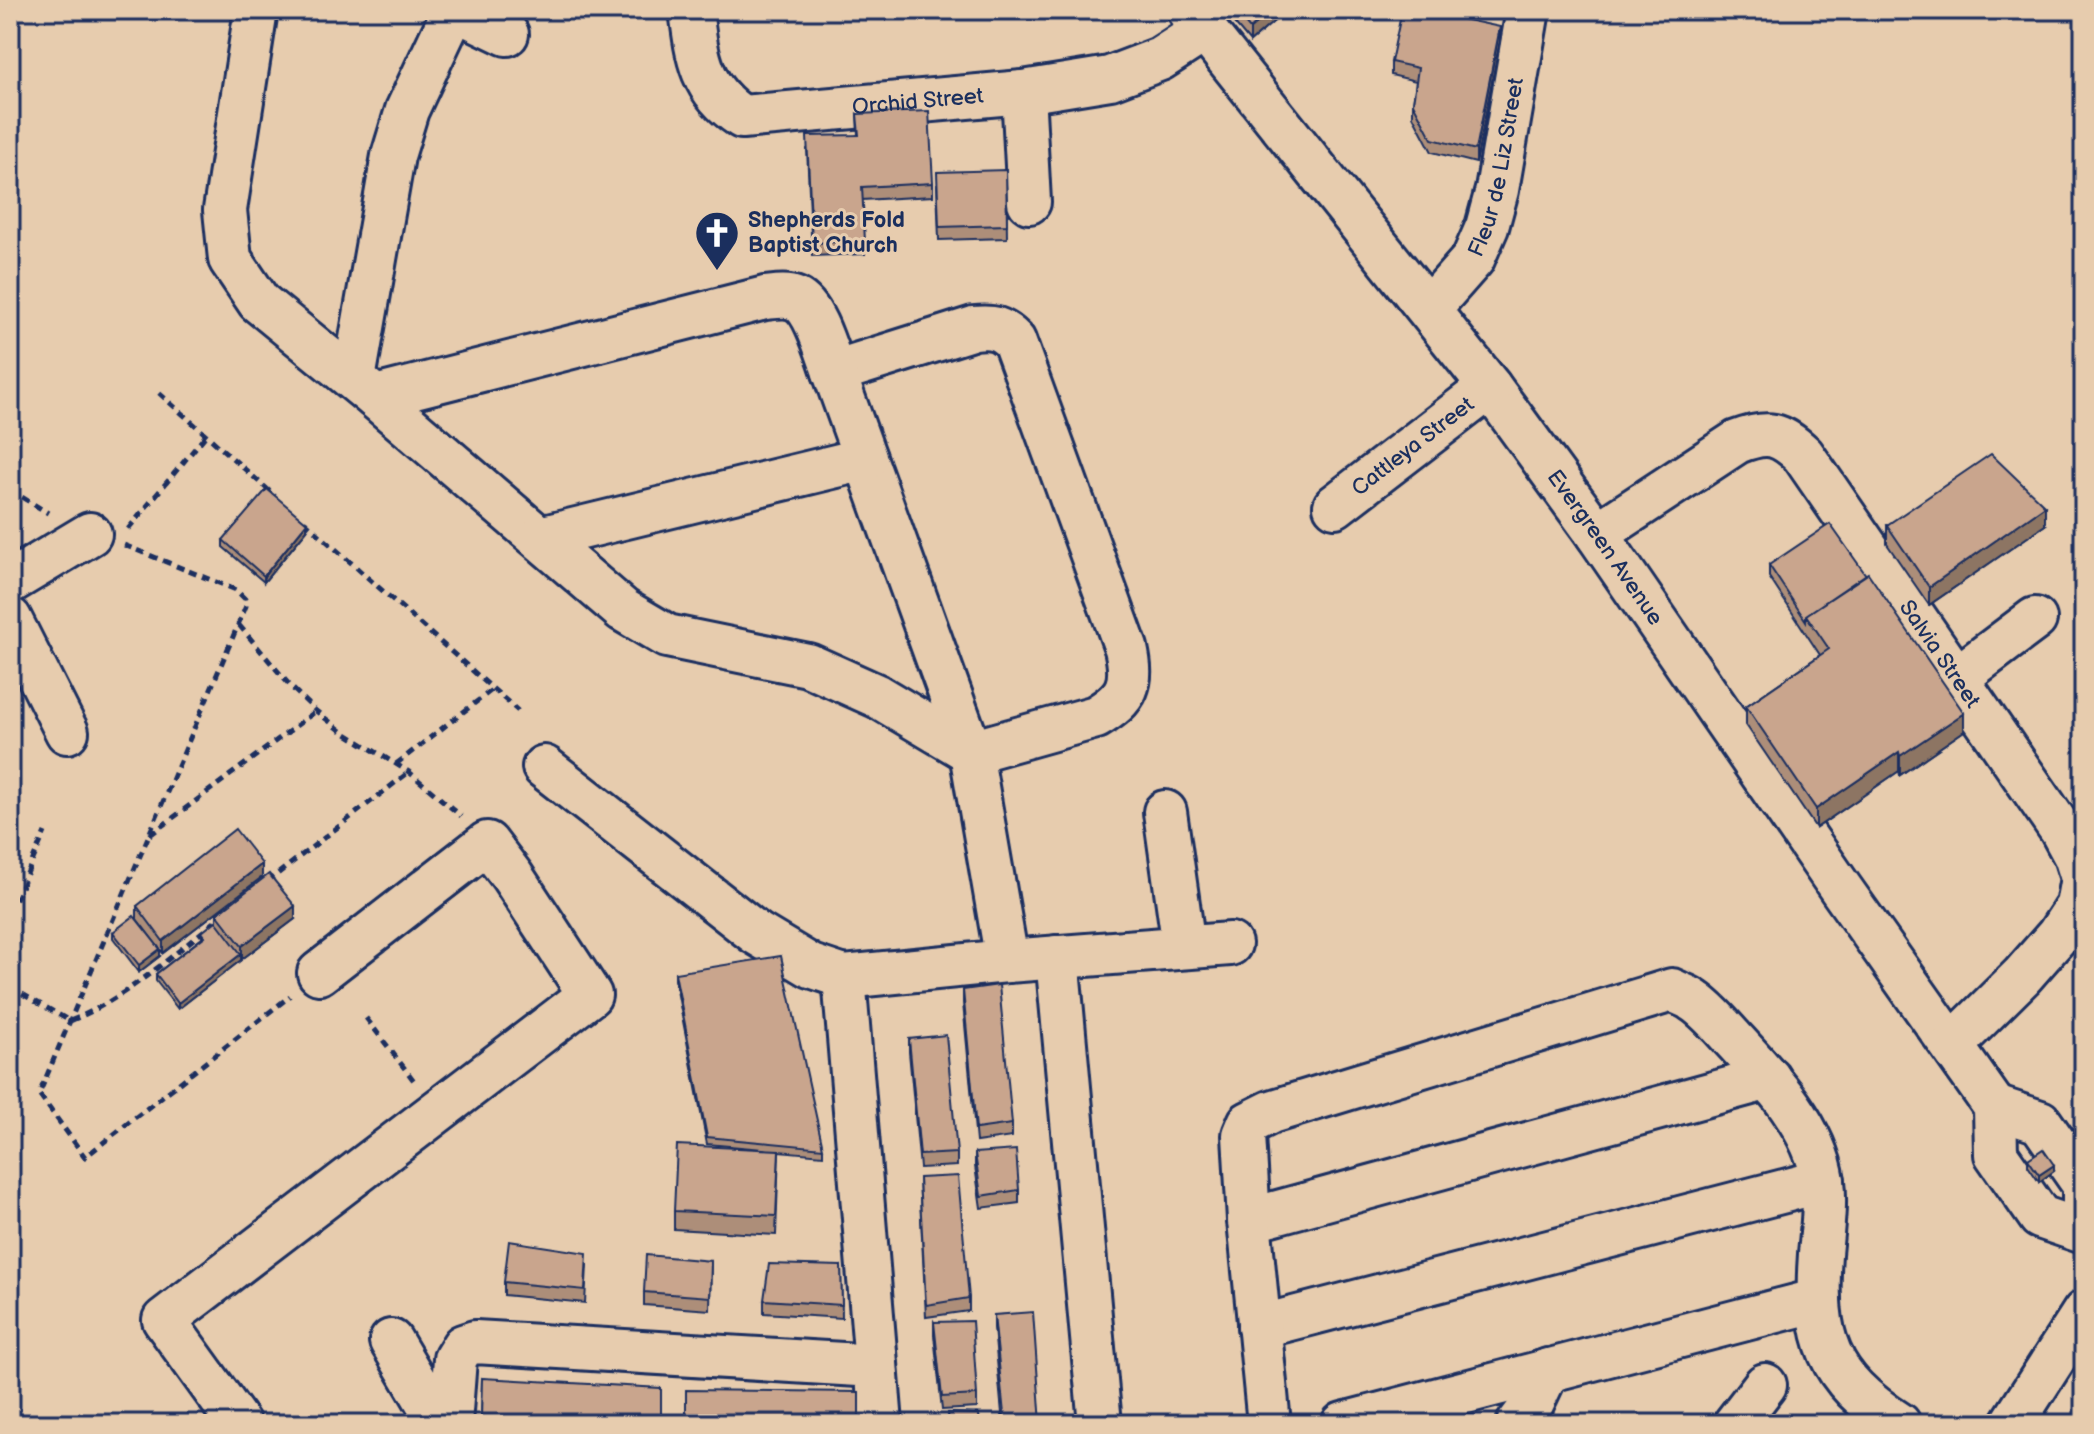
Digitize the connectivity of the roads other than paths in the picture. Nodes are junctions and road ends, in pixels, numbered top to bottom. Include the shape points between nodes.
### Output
1 (256, 10) edge
2 (455, 10) edge
3 (691, 10) edge
4 (1528, 10) edge
5 (1197, 20) edge
6 (507, 34) dead end
7 (1023, 92) junction
8 (1029, 202) dead end
9 (1429, 309) junction
10 (834, 372) junction
11 (1490, 387) junction
12 (364, 388) junction
13 (865, 459) junction
14 (1335, 506) dead end
15 (1597, 534) junction
16 (111, 536) road end
17 (540, 538) junction
18 (10, 582) edge
19 (10, 619) edge
20 (2035, 619) dead end
21 (1958, 677) junction
22 (67, 732) dead end
23 (971, 752) junction
24 (544, 767) dead end
25 (1165, 812) dead end
26 (1230, 944) dead end
27 (1184, 947) junction
28 (1057, 957) junction
29 (1007, 961) junction
30 (319, 973) road end
31 (844, 977) junction
32 (1952, 1045) junction
33 (1769, 1078) junction
34 (1995, 1107) junction
35 (1823, 1181) junction
36 (2084, 1203) edge
37 (1249, 1220) junction
38 (2084, 1232) edge
39 (1819, 1300) junction
40 (2084, 1312) edge
41 (1259, 1327) junction
42 (391, 1341) dead end
43 (876, 1366) junction
44 (1548, 1370) junction
45 (1765, 1385) dead end
46 (239, 1424) edge
47 (440, 1424) edge
48 (450, 1424) edge
49 (881, 1424) edge
50 (1100, 1424) edge
51 (1269, 1424) edge
52 (1343, 1424) edge
53 (1518, 1424) edge
54 (1735, 1424) edge
55 (1899, 1424) edge
56 (2012, 1424) edge

1 - 12 street via 225,210 230,259 259,302
2 - 6 street
2 - 12 street via 407,110 393,156
3 - 7 street, Orchid Street via 698,61 711,89 742,117
4 - 9 street, Fleur de Liz Street via 1487,227 1473,259
5 - 7 street, Orchid Street via 1160,59 1110,78
5 - 9 street, Evergreen Avenue
7 - 8 street
9 - 11 street, Evergreen Avenue
10 - 12 street via 809,310 798,300 781,296
10 - 13 street
10 - 23 street via 974,328 1003,329 1022,360 1126,648 1131,672 1126,692 1113,707 1096,717
11 - 14 street, Cattleya Street
11 - 15 street, Evergreen Avenue
12 - 17 street
13 - 17 street
13 - 23 street
15 - 21 street, Salvia Street via 1737,442 1771,434 1803,455
15 - 32 street, Evergreen Avenue
16 - 18 street
17 - 23 street via 644,625 667,636 808,665 877,696
19 - 22 street
20 - 21 street
21 - 32 street, Salvia Street via 2061,830 2082,878 2077,906 2058,935
23 - 29 street
24 - 31 street via 756,933 811,966
25 - 27 street
26 - 27 street
27 - 28 street
28 - 29 street
28 - 50 street
29 - 31 street
30 - 46 street via 487,843 590,995 164,1320
31 - 43 street
32 - 34 street, Evergreen Avenue
33 - 35 street via 1803,1129
33 - 37 street
33 - 37 street via 1713,1018 1672,990 1260,1116 1244,1135
34 - 36 street via 2040,1122 2084,1185
34 - 38 street via 1996,1154 2040,1217
35 - 39 street
35 - 41 street
37 - 41 street
39 - 44 street
39 - 55 street via 1828,1353 1844,1379
40 - 56 street
41 - 51 street
42 - 47 street
43 - 48 street via 475,1342 463,1346 455,1359
43 - 49 street
44 - 52 street
44 - 53 street
45 - 54 street

